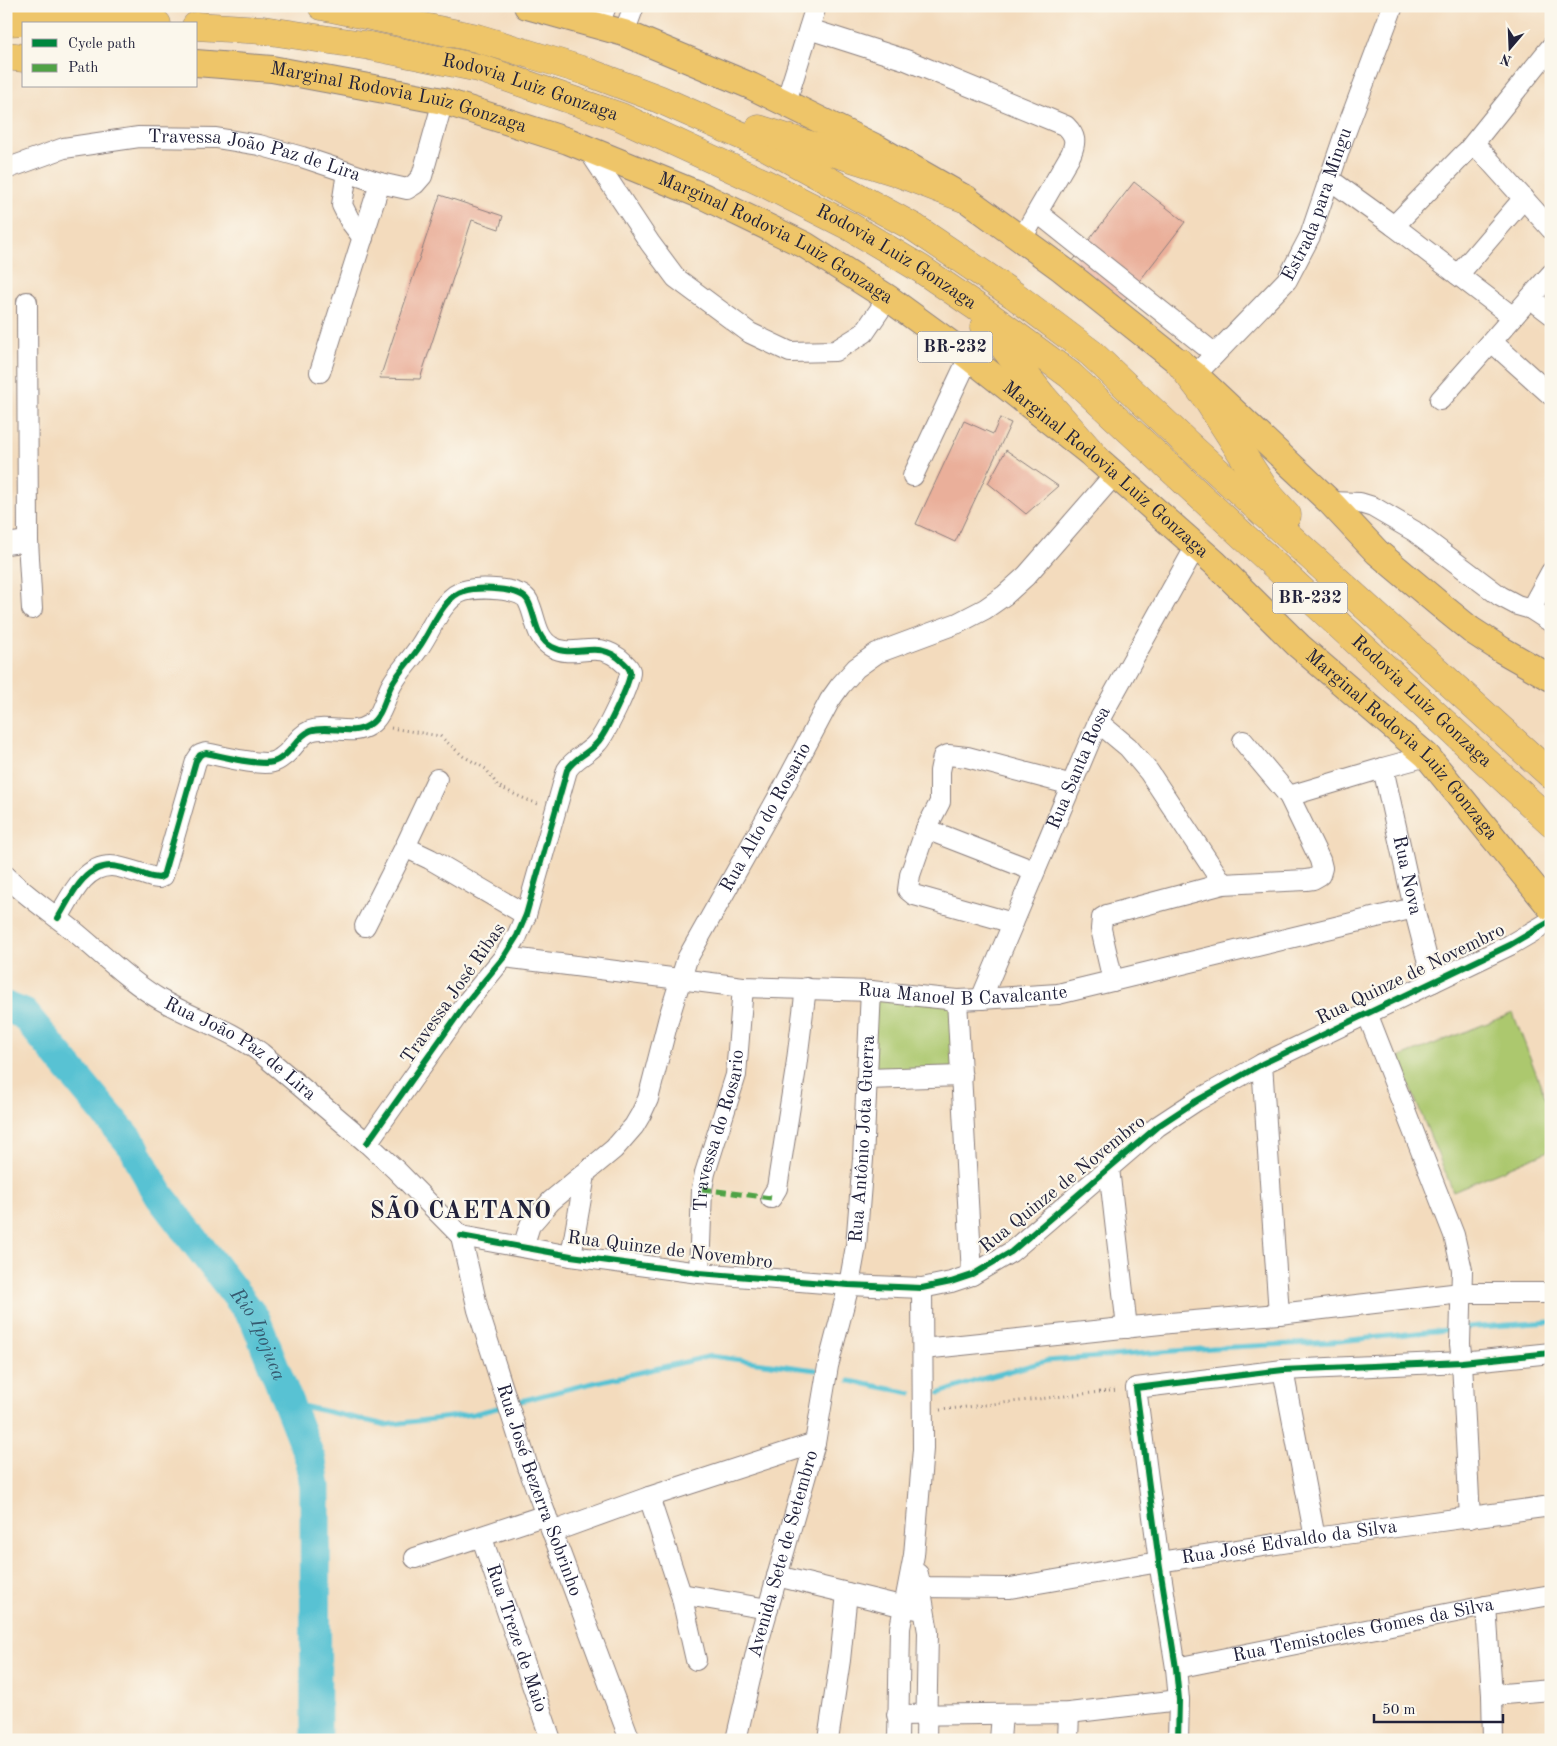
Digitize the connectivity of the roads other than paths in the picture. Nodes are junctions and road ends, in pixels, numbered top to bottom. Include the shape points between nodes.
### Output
1 (322, 6) edge
2 (527, 6) edge
3 (634, 6) edge
4 (816, 6) edge
5 (1392, 6) edge
6 (603, 16) edge
7 (6, 22) edge
8 (124, 22) edge
9 (198, 26) edge
10 (808, 29) junction
11 (624, 33) junction
12 (1551, 47) edge
13 (6, 56) edge
14 (22, 58) edge
15 (198, 63) edge
16 (22, 64) edge
17 (6, 65) edge
18 (585, 71) junction
19 (443, 101) junction
20 (786, 102) junction
21 (1469, 149) junction
22 (589, 151) junction
23 (6, 169) edge
24 (347, 172) junction
25 (1329, 179) junction
26 (380, 183) junction
27 (766, 184) junction
28 (1524, 198) junction
29 (966, 199) junction
30 (1038, 213) junction
31 (1394, 226) junction
32 (1551, 229) edge
33 (363, 238) junction
34 (1021, 240) junction
35 (1551, 274) edge
36 (1458, 275) junction
37 (888, 298) junction
38 (1530, 298) junction
39 (27, 302) dead end
40 (1551, 314) edge
41 (1513, 317) junction
42 (1492, 342) junction
43 (1215, 354) junction
44 (969, 356) junction
45 (1187, 369) junction
46 (320, 372) dead end
47 (1551, 394) edge
48 (1440, 400) dead end
49 (1105, 465) junction
50 (913, 476) dead end
51 (1330, 502) junction
52 (28, 541) junction
53 (6, 544) edge
54 (1196, 546) junction
55 (1551, 572) edge
56 (32, 609) dead end
57 (1543, 616) edge
58 (1411, 648) junction
59 (1551, 678) edge
60 (1098, 722) junction
61 (1243, 741) dead end
62 (1427, 756) junction
63 (1383, 768) junction
64 (1551, 775) edge
65 (437, 779) dead end
66 (1072, 786) junction
67 (1289, 796) junction
68 (1551, 822) edge
69 (926, 830) junction
70 (406, 848) junction
71 (1034, 871) junction
72 (6, 876) edge
73 (1223, 884) junction
74 (1414, 908) junction
75 (1551, 908) edge
76 (526, 915) junction
77 (58, 918) junction
78 (1551, 921) edge
79 (1013, 923) junction
80 (365, 926) dead end
81 (504, 957) junction
82 (680, 980) junction
83 (1113, 981) junction
84 (1433, 982) junction
85 (743, 987) junction
86 (806, 988) junction
87 (871, 991) junction
88 (981, 999) junction
89 (957, 1000) junction
90 (1367, 1013) junction
91 (1262, 1064) junction
92 (962, 1076) junction
93 (867, 1078) junction
94 (367, 1143) junction
95 (1109, 1168) junction
96 (584, 1175) junction
97 (771, 1198) dead end
98 (461, 1236) junction
99 (523, 1247) junction
100 (571, 1256) junction
101 (699, 1273) junction
102 (972, 1275) junction
103 (849, 1285) junction
104 (922, 1288) junction
105 (1551, 1293) edge
106 (1461, 1301) junction
107 (1279, 1314) junction
108 (1127, 1328) junction
109 (922, 1349) junction
110 (1461, 1353) junction
111 (1551, 1353) edge
112 (1283, 1370) junction
113 (815, 1443) junction
114 (649, 1497) junction
115 (1551, 1506) edge
116 (1470, 1518) junction
117 (549, 1523) junction
118 (482, 1538) junction
119 (1315, 1538) junction
120 (416, 1558) dead end
121 (1159, 1562) junction
122 (777, 1576) junction
123 (914, 1586) junction
124 (847, 1593) junction
125 (681, 1594) junction
126 (1551, 1595) edge
127 (1486, 1606) junction
128 (768, 1608) junction
129 (914, 1608) junction
130 (696, 1660) dead end
131 (1176, 1668) junction
132 (1551, 1690) edge
133 (1492, 1695) junction
134 (1179, 1700) junction
135 (1069, 1713) junction
136 (926, 1714) junction
137 (1002, 1714) junction
138 (897, 1715) junction
139 (551, 1740) edge
140 (630, 1740) edge
141 (736, 1740) edge
142 (828, 1740) edge
143 (898, 1740) edge
144 (926, 1740) edge
145 (1000, 1740) edge
146 (1068, 1740) edge
147 (1178, 1740) edge
148 (1493, 1740) edge

1 - 18 highway, Rodovia Luiz Gonzaga / BR-232 via 477,38
2 - 6 main road
3 - 11 street
4 - 10 street
5 - 25 street, Estrada para Mingu
6 - 11 main road
7 - 8 highway via 75,19
9 - 27 highway, Rodovia Luiz Gonzaga / BR-232 via 263,30 370,46 479,68 622,117
10 - 20 street
10 - 30 street via 906,60 1066,126 1074,134 1076,143
11 - 20 main road
12 - 21 street
13 - 14 highway
15 - 19 main road, Marginal Rodovia Luiz Gonzaga / BR-232 via 272,69
16 - 17 main road
18 - 29 highway via 678,97 755,128 896,172
18 - 58 highway, Rodovia Luiz Gonzaga / BR-232 via 659,99 765,146 915,228 1014,295 1091,353
19 - 22 main road, Marginal Rodovia Luiz Gonzaga / BR-232
19 - 26 street, Travessa João Paz de Lira via 422,176 407,188
20 - 29 main road via 877,148
21 - 28 street via 1480,150
21 - 31 street
22 - 37 main road, Marginal Rodovia Luiz Gonzaga / BR-232 via 705,197 805,245
22 - 37 street via 676,278 750,333 790,352 835,351 864,333
23 - 24 street, Travessa João Paz de Lira via 64,148 139,137 216,138 259,145
24 - 26 street, Travessa João Paz de Lira
24 - 33 street via 342,205
25 - 31 street
25 - 43 street, Estrada para Mingu via 1310,236 1287,280
26 - 33 street
27 - 49 highway via 980,324 1003,346 1042,396
27 - 68 highway, Rodovia Luiz Gonzaga / BR-232 via 850,226 921,269 1070,374
28 - 32 street
28 - 36 street
29 - 34 main road
30 - 34 street
30 - 43 street
31 - 36 street
33 - 46 street
34 - 45 main road
35 - 38 street
36 - 41 street
37 - 44 main road, Marginal Rodovia Luiz Gonzaga / BR-232
38 - 40 street
38 - 41 street
39 - 52 street
41 - 42 street
42 - 47 street
42 - 48 street
43 - 45 street, Estrada para Mingu
44 - 49 main road, Marginal Rodovia Luiz Gonzaga / BR-232
44 - 50 street
45 - 51 main road
45 - 58 highway via 1267,493 1353,580
49 - 54 main road, Marginal Rodovia Luiz Gonzaga / BR-232
49 - 82 street, Rua Alto do Rosario via 1026,576 1005,595 958,623 877,653 856,668 840,686 697,940
51 - 57 street via 1374,507 1414,532 1500,596
51 - 59 main road via 1377,552 1464,624
52 - 53 street
52 - 56 street
54 - 60 street, Rua Santa Rosa
54 - 62 main road, Marginal Rodovia Luiz Gonzaga / BR-232 via 1299,646
55 - 57 street
58 - 64 highway, Rodovia Luiz Gonzaga / BR-232
60 - 66 street, Rua Santa Rosa
60 - 73 street via 1128,747 1149,772
61 - 67 street
62 - 63 street
62 - 75 main road, Marginal Rodovia Luiz Gonzaga / BR-232
63 - 67 street
63 - 74 street, Rua Nova
65 - 70 street
66 - 69 street via 948,755 940,764 940,802
66 - 71 street, Rua Santa Rosa
67 - 73 street via 1320,860 1320,874 1306,880
69 - 71 street
69 - 79 street via 908,890 914,895
70 - 76 street, Travessa José Ribas
70 - 80 street
71 - 79 street, Rua Santa Rosa
72 - 77 street, Rua João Paz de Lira
73 - 83 street via 1102,918 1101,929
74 - 83 street, Rua Manoel B Cavalcante
74 - 84 street, Rua Nova
76 - 77 street, Travessa José Ribas via 567,770 578,756 598,742 630,673 629,668 608,651 557,650 542,636 528,600 521,595 490,589 454,595 392,685 372,724 350,731 319,728 307,732 282,758 272,762 206,753 200,755 163,876 158,878 112,866 97,867 82,880
76 - 81 street, Travessa José Ribas
77 - 94 street, Rua João Paz de Lira via 158,998 244,1040
78 - 84 street, Rua Quinze de Novembro
79 - 88 street, Rua Santa Rosa
81 - 82 street, Rua Manoel B Cavalcante
81 - 94 street, Travessa José Ribas via 467,1002
82 - 85 street, Rua Manoel B Cavalcante
82 - 96 street, Rua Alto do Rosario via 648,1099 641,1114 614,1149
83 - 88 street, Rua Manoel B Cavalcante via 1058,994
84 - 90 street, Rua Quinze de Novembro
85 - 86 street, Rua Manoel B Cavalcante
85 - 101 street, Travessa do Rosario via 736,1074 702,1189
86 - 87 street, Rua Manoel B Cavalcante
86 - 97 street via 777,1188
87 - 89 street, Rua Manoel B Cavalcante
87 - 93 street, Rua Antônio Jota Guerra
88 - 89 street, Rua Manoel B Cavalcante
89 - 92 street
90 - 91 street, Rua Quinze de Novembro
90 - 106 street via 1454,1235 1462,1270
91 - 95 street, Rua Quinze de Novembro via 1158,1126
91 - 107 street
92 - 93 street
92 - 102 street
93 - 103 street, Rua Antônio Jota Guerra via 856,1246
94 - 98 street, Rua João Paz de Lira
95 - 102 street, Rua Quinze de Novembro via 1011,1252
95 - 108 street
96 - 99 street, Rua Alto do Rosario via 551,1201 530,1225
96 - 100 street
98 - 99 street, Rua Quinze de Novembro
98 - 117 street, Rua José Bezerra Sobrinho via 478,1310
99 - 100 street, Rua Quinze de Novembro
100 - 101 street, Rua Quinze de Novembro
101 - 103 street, Rua Quinze de Novembro
102 - 104 street, Rua Quinze de Novembro
103 - 104 street, Rua Quinze de Novembro
103 - 113 street, Avenida Sete de Setembro via 828,1366
104 - 109 street
105 - 106 street
106 - 107 street
106 - 110 street
107 - 108 street
108 - 109 street
109 - 123 street via 923,1449
110 - 111 street
110 - 112 street
110 - 116 street
112 - 119 street
112 - 121 street via 1136,1388
113 - 114 street
113 - 122 street, Avenida Sete de Setembro
114 - 117 street
114 - 125 street
115 - 116 street, Rua José Edvaldo da Silva
116 - 119 street, Rua José Edvaldo da Silva
117 - 118 street
117 - 140 street, Rua José Bezerra Sobrinho
118 - 120 street
118 - 139 street, Rua Treze de Maio
119 - 121 street, Rua José Edvaldo da Silva
121 - 123 street, Rua José Edvaldo da Silva via 1010,1588
121 - 131 street
122 - 124 street
122 - 128 street, Avenida Sete de Setembro
123 - 129 street
124 - 129 street
124 - 142 street
125 - 128 street
125 - 130 street
126 - 127 street, Rua Temistocles Gomes da Silva
127 - 131 street, Rua Temistocles Gomes da Silva
127 - 133 street
128 - 141 street, Avenida Sete de Setembro
129 - 136 street via 928,1632
129 - 138 street via 900,1628
131 - 134 street
132 - 133 street
133 - 148 street
134 - 135 street
134 - 147 street
135 - 137 street
135 - 146 street
136 - 137 street
136 - 138 street
136 - 144 street
137 - 145 street
138 - 143 street

